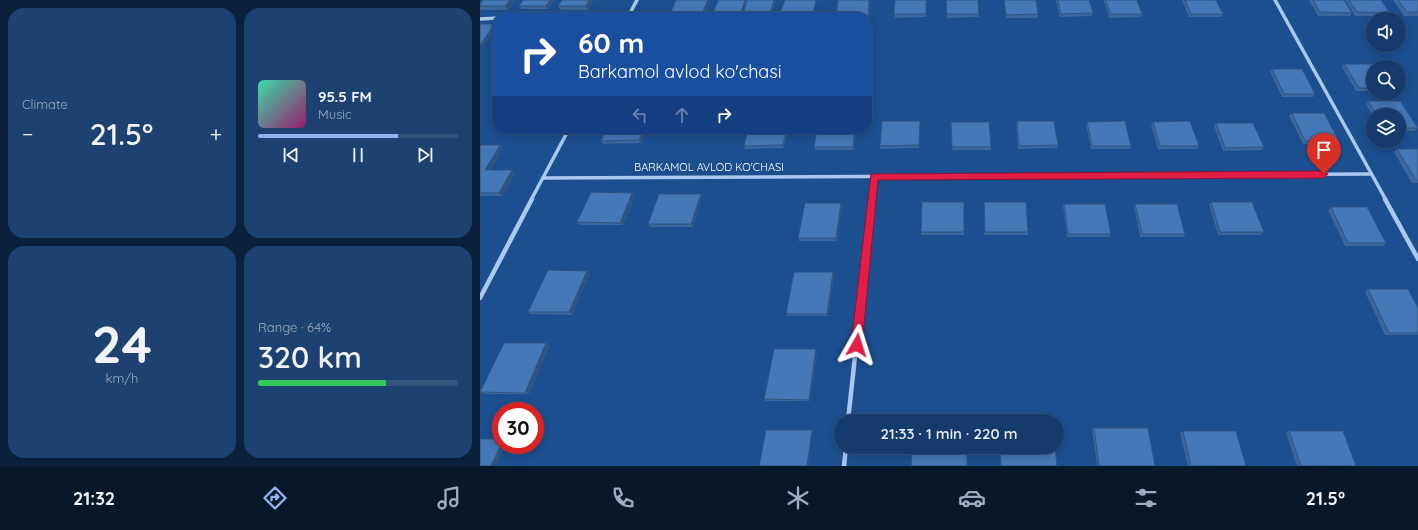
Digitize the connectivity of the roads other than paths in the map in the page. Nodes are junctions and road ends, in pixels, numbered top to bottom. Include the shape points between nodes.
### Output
1 (637, 0) edge
2 (1275, 0) edge
3 (631, 12) edge
4 (480, 18) edge
5 (492, 18) edge
6 (566, 134) edge
7 (1370, 174) junction
8 (874, 177) junction
9 (543, 178) junction
10 (1418, 259) edge
11 (480, 298) edge
12 (849, 414) edge
13 (845, 454) edge
14 (844, 466) edge

1 - 3 street
2 - 7 street
4 - 5 street
6 - 9 street
7 - 8 street, BARKAMOL AVLOD KO'CHASI
7 - 10 street
8 - 9 street, BARKAMOL AVLOD KO'CHASI
8 - 12 street
9 - 11 street
13 - 14 street

